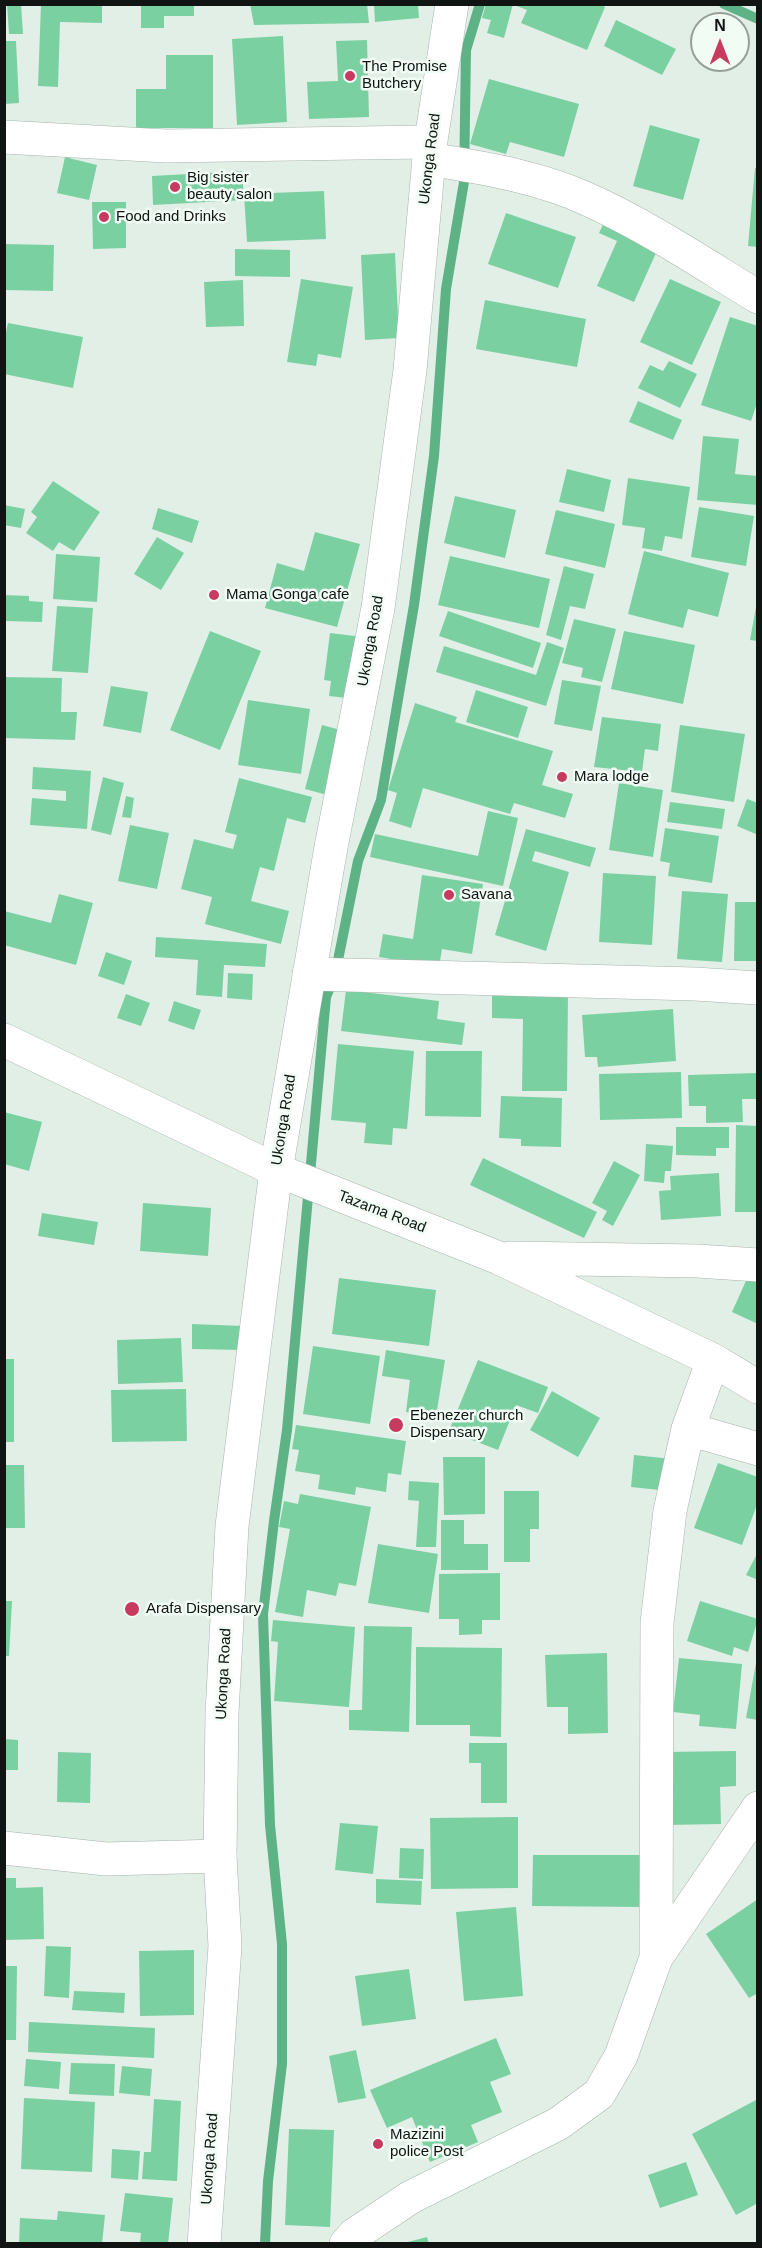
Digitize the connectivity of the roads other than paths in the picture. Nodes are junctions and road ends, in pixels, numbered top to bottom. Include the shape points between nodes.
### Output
1 (452, 4) edge
2 (4, 138) edge
3 (429, 153) junction
4 (758, 297) edge
5 (309, 974) junction
6 (758, 988) edge
7 (4, 1040) edge
8 (276, 1170) junction
9 (499, 1258) junction
10 (758, 1265) edge
11 (713, 1360) junction
12 (758, 1387) edge
13 (688, 1429) junction
14 (758, 1449) edge
15 (758, 1808) edge
16 (4, 1848) edge
17 (220, 1856) junction
18 (656, 1958) junction
19 (204, 2244) edge
20 (346, 2244) edge

1 - 3 street, Ukonga Road
2 - 3 street via 166,147 423,142
3 - 4 street via 508,172 585,198 628,219
3 - 5 street, Ukonga Road via 410,370 378,608
5 - 6 street
5 - 8 street, Ukonga Road
7 - 8 street, Tazama Road
8 - 9 street, Tazama Road
8 - 17 street, Ukonga Road via 232,1526 222,1713
9 - 10 street
9 - 11 street, Tazama Road
11 - 12 street, Tazama Road
11 - 13 street
13 - 14 street
13 - 18 street via 670,1511 657,1623
15 - 18 street
16 - 17 street via 106,1859
17 - 19 street, Ukonga Road via 225,1946
18 - 20 street via 621,2056 599,2094 558,2124 411,2197

